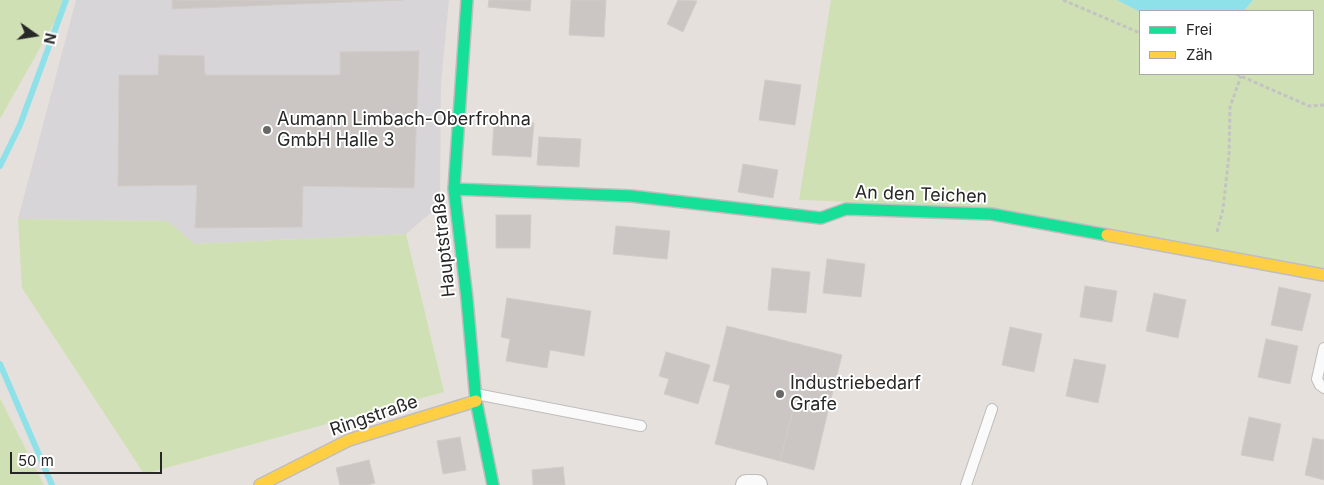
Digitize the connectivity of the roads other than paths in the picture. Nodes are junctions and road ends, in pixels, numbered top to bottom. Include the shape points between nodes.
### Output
1 (467, 0) edge
2 (454, 189) junction
3 (1324, 275) edge
4 (1324, 348) edge
5 (1324, 388) edge
6 (476, 397) junction
7 (992, 409) dead end
8 (641, 426) dead end
9 (260, 485) edge
10 (493, 485) edge
11 (746, 485) edge
12 (757, 485) edge
13 (966, 485) edge

1 - 2 street, Hauptstraße
2 - 3 street, An den Teichen via 631,196 821,218 846,209 992,214
2 - 6 street, Hauptstraße
4 - 5 lane via 1317,379
6 - 8 lane
6 - 9 street, Ringstraße via 349,440
6 - 10 street, Hauptstraße
7 - 13 lane
11 - 12 street

